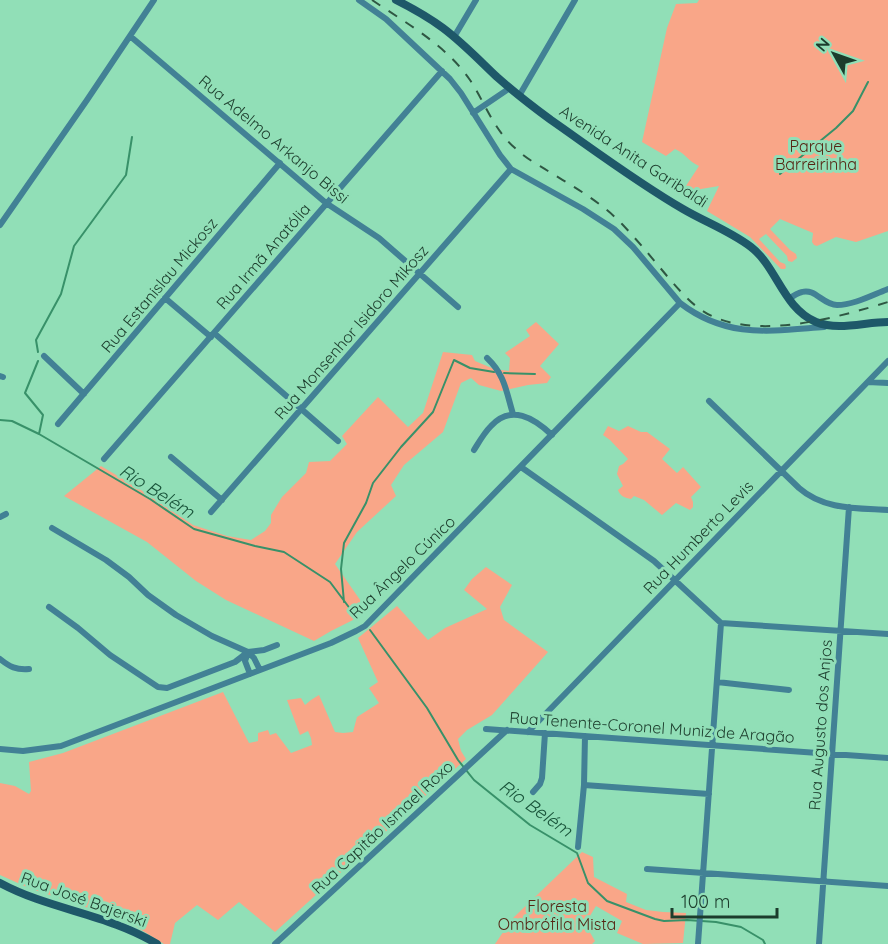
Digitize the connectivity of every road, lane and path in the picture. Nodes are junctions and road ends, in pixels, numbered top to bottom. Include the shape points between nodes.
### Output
1 (142, 0) edge
2 (359, 0) edge
3 (476, 0) edge
4 (575, 0) edge
5 (400, 1) edge
6 (152, 3) edge
7 (130, 36) junction
8 (454, 37) junction
9 (442, 71) junction
10 (510, 88) junction
11 (519, 96) junction
12 (473, 113) junction
13 (280, 164) junction
14 (511, 169) junction
15 (326, 203) junction
16 (0, 225) edge
17 (420, 273) junction
18 (888, 289) edge
19 (165, 298) junction
20 (789, 299) junction
21 (680, 303) junction
22 (458, 307) dead end
23 (888, 322) edge
24 (834, 326) junction
25 (213, 335) junction
26 (44, 356) dead end
27 (487, 358) dead end
28 (888, 361) edge
29 (868, 382) junction
30 (888, 383) edge
31 (84, 394) junction
32 (709, 401) dead end
33 (301, 409) junction
34 (513, 414) junction
35 (58, 424) dead end
36 (552, 435) junction
37 (338, 441) dead end
38 (474, 450) dead end
39 (171, 457) dead end
40 (105, 459) dead end
41 (521, 467) junction
42 (781, 471) junction
43 (222, 500) junction
44 (849, 507) junction
45 (888, 510) edge
46 (211, 512) dead end
47 (52, 528) dead end
48 (675, 580) junction
49 (49, 607) dead end
50 (721, 623) junction
51 (840, 631) junction
52 (888, 634) edge
53 (277, 645) dead end
54 (248, 652) junction
55 (0, 659) edge
56 (29, 669) dead end
57 (260, 670) junction
58 (250, 674) junction
59 (717, 682) junction
60 (789, 690) dead end
61 (486, 729) dead end
62 (507, 730) junction
63 (528, 732) junction
64 (545, 733) junction
65 (585, 736) junction
66 (712, 745) junction
67 (0, 749) edge
68 (832, 754) junction
69 (888, 758) edge
70 (584, 785) junction
71 (534, 792) dead end
72 (709, 794) junction
73 (578, 847) dead end
74 (647, 869) dead end
75 (703, 873) junction
76 (823, 881) junction
77 (0, 883) edge
78 (888, 886) edge
79 (157, 944) edge
80 (275, 944) edge
81 (698, 944) edge
82 (819, 944) edge

1 - 6 street
2 - 9 street via 386,19
3 - 8 street
4 - 11 street
5 - 8 main road, Avenida Anita Garibaldi
6 - 7 street
7 - 13 street, Rua Adelmo Arkanjo Bissi
7 - 16 street
8 - 10 main road, Avenida Anita Garibaldi
9 - 12 street
9 - 15 street, Rua Irmã Anatólia
10 - 11 main road, Avenida Anita Garibaldi
10 - 12 street
11 - 20 main road, Avenida Anita Garibaldi via 656,192 751,247 769,266
12 - 14 street
13 - 15 street, Rua Adelmo Arkanjo Bissi
13 - 19 street, Rua Estanislau Mickosz
14 - 17 street, Rua Monsenhor Isidoro Mikosz
14 - 21 street via 614,230
15 - 17 street, Rua Adelmo Arkanjo Bissi via 373,234
15 - 25 street, Rua Irmã Anatólia
17 - 22 street, Rua Adelmo Arkanjo Bissi
17 - 33 street, Rua Monsenhor Isidoro Mikosz
18 - 20 street via 838,305 828,304 807,291
19 - 25 street
19 - 31 street, Rua Estanislau Mickosz
20 - 24 main road, Avenida Anita Garibaldi via 808,318
21 - 24 street via 700,317 739,329
21 - 36 street, Rua Ângelo Cúnico
23 - 24 main road, Avenida Anita Garibaldi
25 - 33 street
25 - 40 street, Rua Irmã Anatólia
26 - 31 street
27 - 34 street via 501,375
28 - 29 street, Rua Humberto Levis
29 - 30 street
29 - 42 street, Rua Humberto Levis
31 - 35 street, Rua Estanislau Mickosz
32 - 42 street
33 - 37 street
33 - 43 street, Rua Monsenhor Isidoro Mikosz
34 - 36 street via 528,417
34 - 38 street via 491,426
36 - 41 street, Rua Ângelo Cúnico
39 - 43 street
41 - 48 street
41 - 57 street, Rua Ângelo Cúnico via 365,626
42 - 44 street via 813,499
42 - 48 street, Rua Humberto Levis
43 - 46 street, Rua Monsenhor Isidoro Mikosz
44 - 45 street
44 - 51 street, Rua Augusto dos Anjos
47 - 54 street via 113,564 176,615
48 - 50 street
48 - 63 street, Rua Humberto Levis
49 - 54 street via 158,687 167,688 235,662
50 - 51 street
50 - 59 street
51 - 52 street
51 - 68 street, Rua Augusto dos Anjos
53 - 54 street
54 - 57 street
54 - 58 street via 245,661
55 - 56 street via 12,668
57 - 58 street, Rua Ângelo Cúnico
58 - 67 street, Rua Ângelo Cúnico via 61,746 23,751
59 - 60 street
59 - 66 street
61 - 62 street, Rua Tenente-Coronel Muniz de Aragão
62 - 63 street, Rua Tenente-Coronel Muniz de Aragão
62 - 80 street, Rua Capitão Ismael Roxo
63 - 64 street, Rua Tenente-Coronel Muniz de Aragão
64 - 65 street, Rua Tenente-Coronel Muniz de Aragão
64 - 71 street via 542,778
65 - 66 street, Rua Tenente-Coronel Muniz de Aragão
65 - 70 street
66 - 68 street, Rua Tenente-Coronel Muniz de Aragão
66 - 72 street
68 - 69 street, Rua Tenente-Coronel Muniz de Aragão
68 - 76 street, Rua Augusto dos Anjos
70 - 72 street
70 - 73 street
72 - 75 street
74 - 75 street
75 - 76 street
75 - 81 street
76 - 78 street
76 - 82 street, Rua Augusto dos Anjos
77 - 79 main road, Rua José Bajerski via 34,899 133,931

